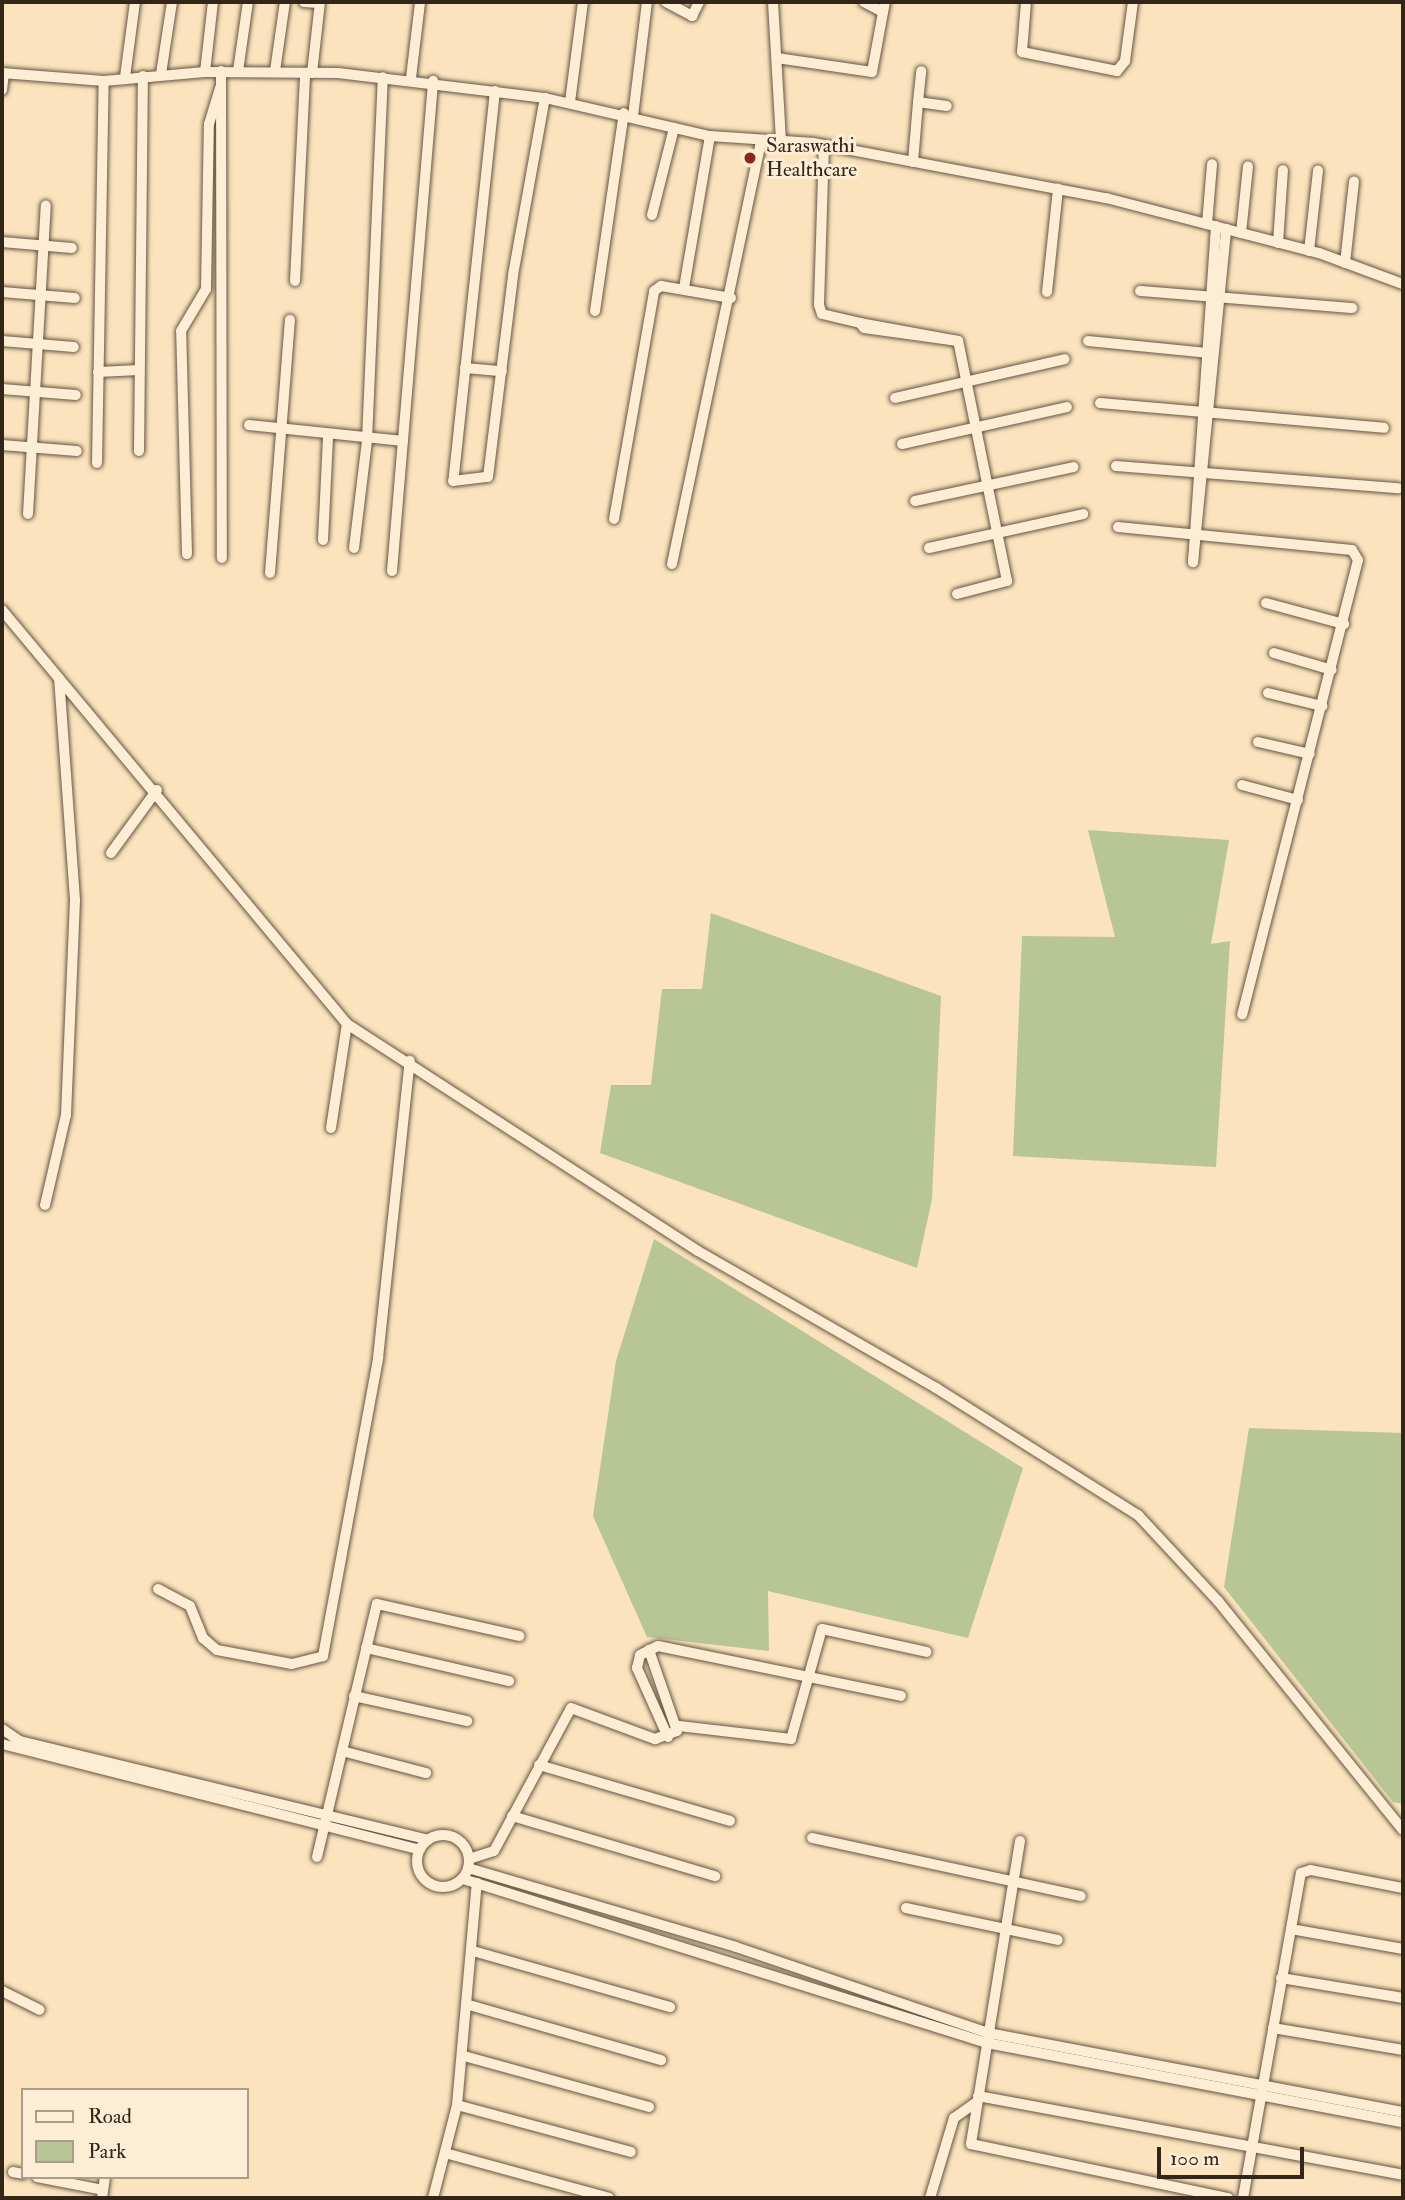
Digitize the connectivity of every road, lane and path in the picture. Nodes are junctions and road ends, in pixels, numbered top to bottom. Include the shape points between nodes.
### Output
1 (135, 2) edge
2 (172, 2) edge
3 (213, 2) edge
4 (248, 2) edge
5 (285, 2) edge
6 (304, 2) edge
7 (320, 2) edge
8 (420, 2) edge
9 (583, 2) edge
10 (647, 2) edge
11 (666, 2) edge
12 (699, 2) edge
13 (773, 2) edge
14 (864, 2) edge
15 (1026, 2) edge
16 (1133, 2) edge
17 (884, 7) edge
18 (778, 58) junction
19 (221, 71) junction
20 (238, 71) junction
21 (275, 71) junction
22 (921, 71) dead end
23 (205, 72) junction
24 (3, 73) edge
25 (308, 73) junction
26 (161, 74) junction
27 (143, 76) junction
28 (125, 77) junction
29 (383, 77) junction
30 (411, 78) junction
31 (104, 81) junction
32 (433, 81) junction
33 (2, 90) edge
34 (495, 91) junction
35 (545, 98) junction
36 (570, 102) junction
37 (918, 102) junction
38 (947, 106) dead end
39 (629, 115) junction
40 (674, 128) junction
41 (710, 136) junction
42 (761, 141) junction
43 (781, 142) junction
44 (824, 145) junction
45 (913, 162) junction
46 (1212, 164) dead end
47 (1248, 166) dead end
48 (1283, 170) dead end
49 (1318, 171) dead end
50 (1354, 181) dead end
51 (1058, 189) junction
52 (46, 206) dead end
53 (652, 215) dead end
54 (1216, 226) junction
55 (214, 227) junction
56 (1241, 233) junction
57 (2, 242) edge
58 (1278, 243) junction
59 (44, 246) junction
60 (72, 248) dead end
61 (1309, 251) junction
62 (1345, 263) junction
63 (295, 281) dead end
64 (1403, 284) edge
65 (684, 288) junction
66 (1140, 290) dead end
67 (2, 292) edge
68 (1047, 292) dead end
69 (41, 295) junction
70 (75, 298) dead end
71 (731, 298) junction
72 (1215, 298) junction
73 (1352, 308) dead end
74 (595, 311) dead end
75 (290, 320) dead end
76 (2, 341) edge
77 (1088, 341) dead end
78 (38, 345) junction
79 (74, 347) dead end
80 (1211, 353) junction
81 (1065, 359) dead end
82 (465, 368) junction
83 (139, 370) junction
84 (98, 372) junction
85 (502, 372) junction
86 (965, 381) junction
87 (2, 389) edge
88 (36, 392) junction
89 (76, 395) dead end
90 (895, 398) dead end
91 (1100, 403) dead end
92 (1066, 407) dead end
93 (1206, 410) junction
94 (249, 425) dead end
95 (282, 428) junction
96 (975, 428) junction
97 (1384, 428) dead end
98 (328, 436) junction
99 (367, 440) junction
100 (403, 441) junction
101 (902, 444) dead end
102 (2, 445) edge
103 (33, 448) junction
104 (77, 451) dead end
105 (139, 451) dead end
106 (97, 463) dead end
107 (1116, 466) dead end
108 (1073, 467) dead end
109 (1200, 472) junction
110 (986, 485) junction
111 (1398, 488) dead end
112 (915, 501) dead end
113 (28, 514) dead end
114 (1083, 514) dead end
115 (614, 519) dead end
116 (1118, 527) dead end
117 (997, 534) junction
118 (1195, 535) junction
119 (323, 540) dead end
120 (354, 548) dead end
121 (929, 548) dead end
122 (187, 554) dead end
123 (222, 558) dead end
124 (672, 564) dead end
125 (392, 571) dead end
126 (270, 573) dead end
127 (957, 594) dead end
128 (1266, 603) dead end
129 (2, 610) edge
130 (1344, 624) junction
131 (1274, 653) dead end
132 (1332, 670) junction
133 (59, 678) junction
134 (1268, 693) dead end
135 (1322, 706) junction
136 (1258, 742) dead end
137 (1310, 754) junction
138 (1242, 785) dead end
139 (156, 790) junction
140 (1298, 800) junction
141 (111, 853) dead end
142 (1242, 1014) dead end
143 (347, 1024) junction
144 (410, 1061) junction
145 (331, 1128) dead end
146 (45, 1205) dead end
147 (158, 1589) dead end
148 (519, 1636) dead end
149 (366, 1648) junction
150 (649, 1650) junction
151 (927, 1652) dead end
152 (806, 1676) junction
153 (509, 1681) dead end
154 (354, 1696) junction
155 (901, 1696) dead end
156 (467, 1721) dead end
157 (679, 1726) junction
158 (2, 1729) edge
159 (668, 1737) junction
160 (2, 1744) edge
161 (342, 1751) junction
162 (539, 1765) junction
163 (426, 1773) dead end
164 (327, 1814) junction
165 (512, 1816) junction
166 (730, 1821) dead end
167 (324, 1827) junction
168 (1403, 1830) edge
169 (812, 1839) dead end
170 (428, 1840) junction
171 (1020, 1841) dead end
172 (420, 1850) junction
173 (317, 1857) dead end
174 (469, 1863) junction
175 (715, 1876) dead end
176 (463, 1879) junction
177 (477, 1883) junction
178 (1013, 1883) junction
179 (1403, 1888) edge
180 (1081, 1896) dead end
181 (905, 1908) dead end
182 (1291, 1928) junction
183 (1006, 1931) junction
184 (1058, 1940) dead end
185 (1403, 1949) edge
186 (473, 1951) junction
187 (1281, 1978) junction
188 (2, 1991) edge
189 (1403, 1998) edge
190 (468, 2005) junction
191 (670, 2007) dead end
192 (40, 2010) dead end
193 (1273, 2028) junction
194 (988, 2038) junction
195 (1403, 2050) edge
196 (464, 2056) junction
197 (661, 2060) dead end
198 (1264, 2087) junction
199 (978, 2099) junction
200 (1261, 2100) junction
201 (457, 2105) junction
202 (649, 2107) dead end
203 (1403, 2112) edge
204 (1403, 2122) edge
205 (1251, 2148) junction
206 (631, 2152) dead end
207 (446, 2153) junction
208 (1403, 2175) edge
209 (45, 2179) edge
210 (102, 2194) edge
211 (433, 2198) edge
212 (609, 2198) edge
213 (930, 2198) edge
214 (1228, 2198) edge
215 (1243, 2198) edge

1 - 28 street
2 - 26 street
3 - 23 street
4 - 20 street
5 - 21 street
6 - 7 street
7 - 25 street
8 - 30 street
9 - 36 street
10 - 39 street
11 - 12 street via 692,16
13 - 18 street
14 - 17 street
15 - 16 street via 1023,52 1117,71 1125,61
17 - 18 street via 872,72
18 - 43 street
19 - 20 street
19 - 23 street
19 - 55 street
20 - 21 street
21 - 25 street
22 - 37 street
23 - 26 street
24 - 31 street
24 - 33 street
25 - 29 street
25 - 63 street
26 - 27 street
27 - 28 street
27 - 83 street
28 - 31 street
29 - 30 street
29 - 99 street
30 - 32 street
31 - 84 street
32 - 34 street
32 - 100 street
34 - 35 street
34 - 82 street
35 - 36 street
35 - 85 street
36 - 39 street
37 - 38 street
37 - 45 street
39 - 40 street
39 - 74 street
40 - 41 street
40 - 53 street
41 - 42 street
41 - 65 street
42 - 43 street
42 - 71 street
43 - 44 street
44 - 45 street
44 - 86 street via 822,314 958,341
45 - 51 street
46 - 54 street
47 - 56 street
48 - 58 street
49 - 61 street
50 - 62 street
51 - 54 street
51 - 68 street
52 - 59 street
54 - 56 street
54 - 72 street
55 - 122 street via 204,298 181,331
55 - 123 street
56 - 58 street
57 - 59 street
58 - 61 street
59 - 60 street
59 - 69 street
61 - 62 street
62 - 64 street
65 - 71 street
65 - 115 street via 654,291
66 - 72 street
67 - 69 street
69 - 70 street
69 - 78 street
71 - 124 street
72 - 73 street
72 - 80 street
75 - 95 street
76 - 78 street
77 - 80 street
78 - 79 street
78 - 88 street
80 - 93 street
81 - 86 street
82 - 85 street
82 - 85 street via 453,481 488,477
83 - 84 street
83 - 105 street
84 - 106 street
86 - 90 street
86 - 96 street
87 - 88 street
88 - 89 street
88 - 103 street
91 - 93 street
92 - 96 street
93 - 97 street
93 - 109 street
94 - 95 street
95 - 98 street
95 - 126 street
96 - 101 street
96 - 110 street
98 - 99 street
98 - 119 street
99 - 100 street
99 - 120 street
100 - 125 street
102 - 103 street
103 - 104 street
103 - 113 street
107 - 109 street
108 - 110 street
109 - 111 street
109 - 118 street
110 - 112 street
110 - 117 street
114 - 117 street
116 - 118 street
117 - 121 street
117 - 127 street via 1007,581
118 - 130 street via 1352,550 1359,567
128 - 130 street
129 - 133 street
130 - 132 street
131 - 132 street
132 - 135 street
133 - 139 street
133 - 146 street via 75,900 65,1115
134 - 135 street
135 - 137 street
136 - 137 street
137 - 140 street
138 - 140 street
139 - 141 street
139 - 143 street
140 - 142 street
143 - 144 street
143 - 145 street
144 - 147 street via 378,1359 323,1656 292,1664 217,1650 202,1638 190,1606
144 - 168 street via 698,1251 936,1388 1138,1515 1218,1601
148 - 149 street via 384,1602 376,1607
149 - 153 street
149 - 154 street
150 - 152 street via 667,1647
150 - 157 street
150 - 159 street via 640,1655 637,1668
151 - 152 street via 821,1629
152 - 155 street
152 - 157 street via 788,1741
154 - 156 street
154 - 161 street
157 - 159 street
158 - 164 street via 20,1741
159 - 162 street via 655,1739 574,1707
160 - 167 street
161 - 163 street
161 - 164 street
162 - 165 street
162 - 166 street
164 - 167 street
164 - 170 street
165 - 174 street via 491,1854
165 - 175 street
167 - 172 street
167 - 173 street
169 - 178 street
170 - 172 street
170 - 174 street via 452,1837
171 - 178 street
172 - 176 street via 418,1868 427,1881 449,1887
174 - 176 street
174 - 194 street via 736,1947
176 - 177 street
177 - 186 street
177 - 194 street
178 - 180 street
178 - 183 street
179 - 182 street via 1303,1871
181 - 183 street
182 - 185 street
182 - 187 street
183 - 184 street
183 - 194 street
186 - 190 street
186 - 191 street
187 - 189 street
187 - 193 street
188 - 192 street
190 - 196 street
190 - 197 street
193 - 195 street
193 - 198 street
194 - 198 street
194 - 199 street
194 - 200 street
196 - 201 street
196 - 202 street
198 - 200 street
198 - 203 street
199 - 205 street
199 - 213 street via 954,2118
199 - 214 street via 970,2138 977,2148
200 - 204 street
200 - 205 street
201 - 206 street
201 - 207 street
205 - 208 street
205 - 215 street
207 - 211 street
207 - 212 street
209 - 210 street

